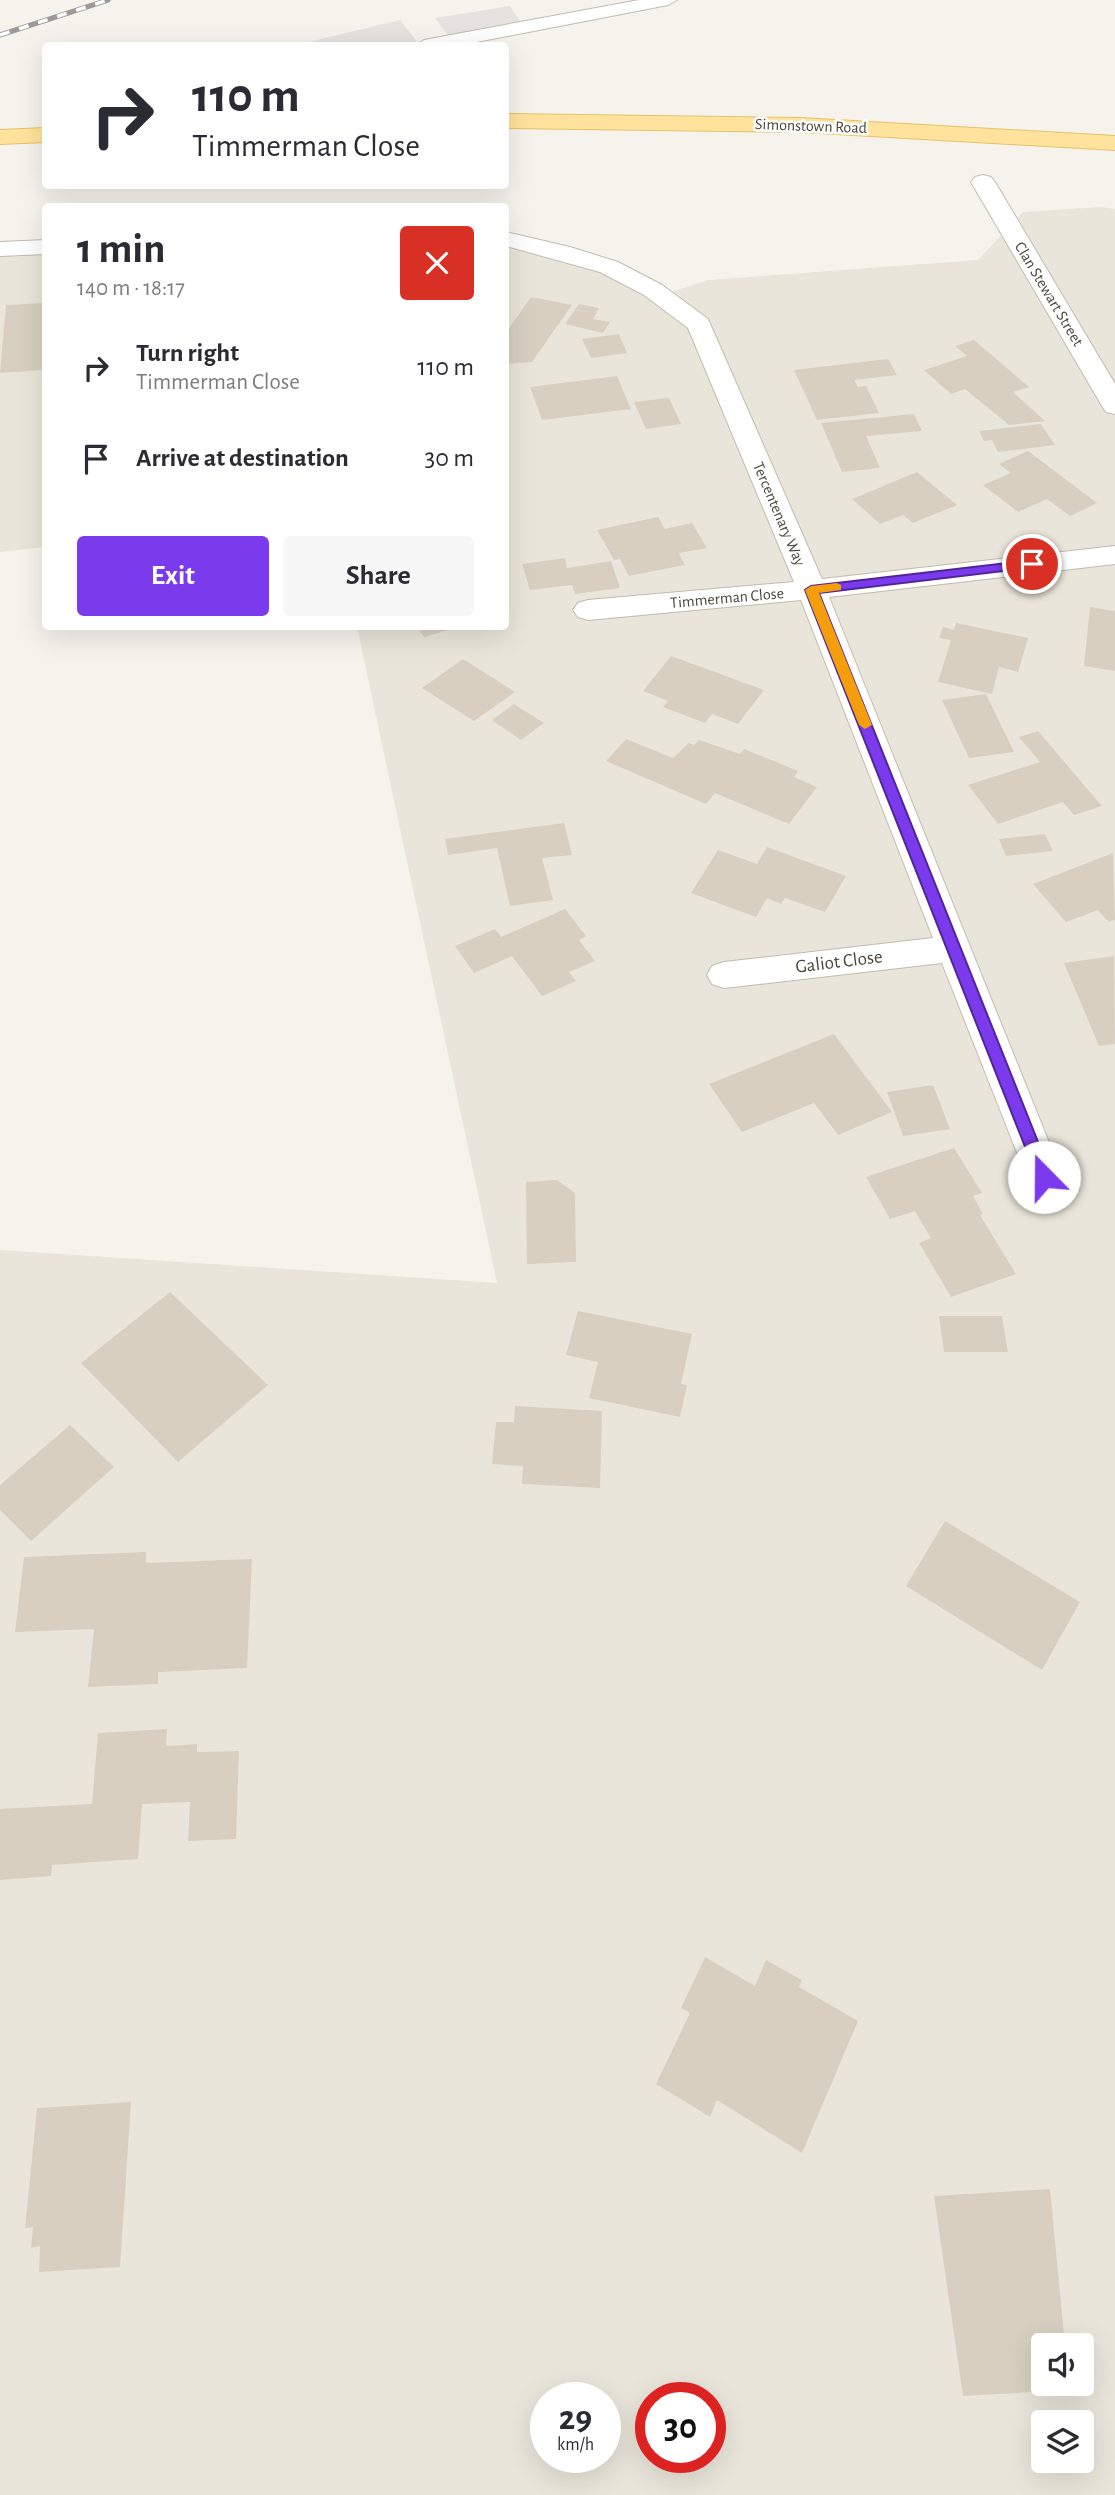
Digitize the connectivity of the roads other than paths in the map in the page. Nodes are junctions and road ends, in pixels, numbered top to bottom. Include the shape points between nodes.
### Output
1 (668, 0) edge
2 (445, 42) edge
3 (509, 121) edge
4 (42, 135) edge
5 (0, 137) edge
6 (1115, 143) edge
7 (983, 182) dead end
8 (509, 240) edge
9 (42, 247) edge
10 (0, 249) edge
11 (1115, 406) edge
12 (1115, 555) edge
13 (811, 590) junction
14 (588, 610) dead end
15 (954, 949) junction
16 (724, 975) dead end
17 (1044, 1177) dead end

1 - 2 lane
3 - 6 main road, Simonstown Road via 801,125
4 - 5 main road
7 - 11 street, Clan Stewart Street
8 - 13 street, Tercentenary Way via 614,268 664,294 699,324
9 - 10 street
12 - 13 street, Timmerman Close
13 - 14 street, Timmerman Close
13 - 15 street, Tercentenary Way
15 - 16 street, Galiot Close
15 - 17 street, Tercentenary Way

